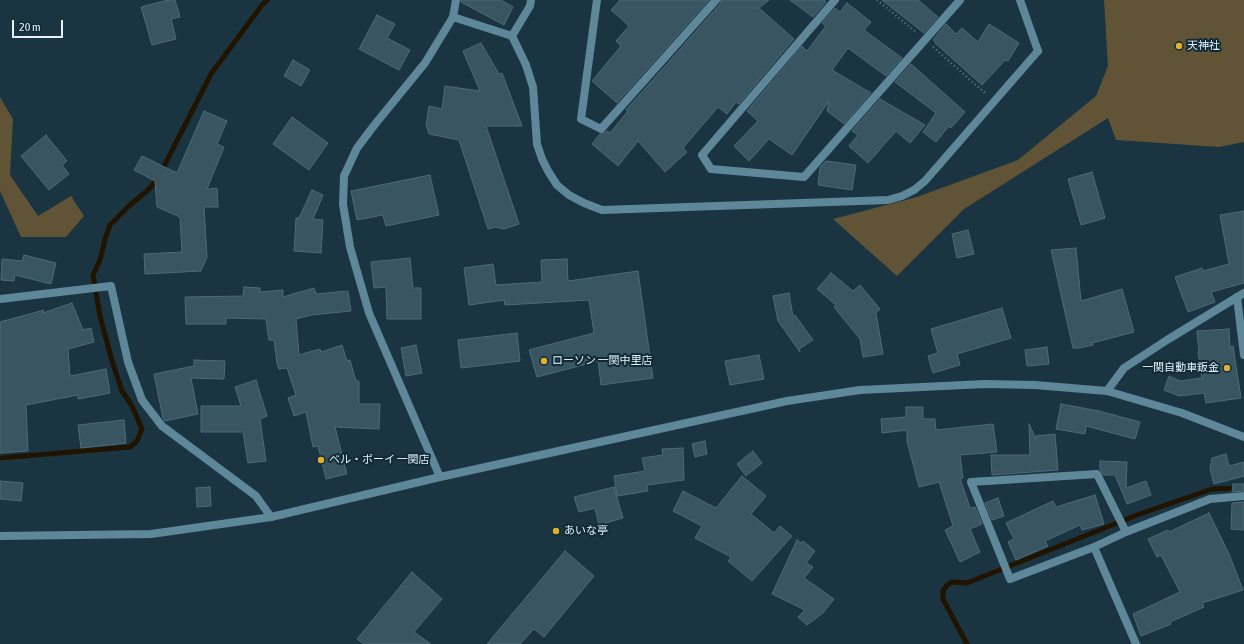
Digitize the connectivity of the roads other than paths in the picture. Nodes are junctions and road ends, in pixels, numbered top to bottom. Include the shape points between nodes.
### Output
1 (456, 0) edge
2 (531, 0) edge
3 (597, 0) edge
4 (716, 0) edge
5 (835, 0) edge
6 (960, 0) edge
7 (1020, 0) edge
8 (453, 17) junction
9 (512, 36) junction
10 (1240, 295) edge
11 (0, 299) edge
12 (1244, 355) edge
13 (1107, 391) junction
14 (1244, 437) edge
15 (440, 477) junction
16 (1244, 496) edge
17 (271, 517) junction
18 (1126, 532) junction
19 (0, 536) edge
20 (1094, 547) junction
21 (1136, 644) edge

1 - 8 street
2 - 9 street
3 - 4 street via 582,119 601,129
5 - 6 street via 702,156 711,168 804,176
7 - 9 street via 1038,51 925,181 914,190 888,200 602,210 584,203 557,185 542,158 537,144 533,87
8 - 9 street
8 - 15 street via 425,63 357,148 344,176 343,204 350,247 369,313
10 - 12 street
10 - 13 street via 1124,368
11 - 17 street via 111,286 128,362 142,400 162,426 256,496
13 - 14 street via 1182,413
13 - 15 street via 985,384 860,390 787,401
15 - 17 street
16 - 18 street via 1210,499
17 - 19 street via 151,534
18 - 20 street
18 - 20 street via 1097,474 971,482 1010,579
20 - 21 street

